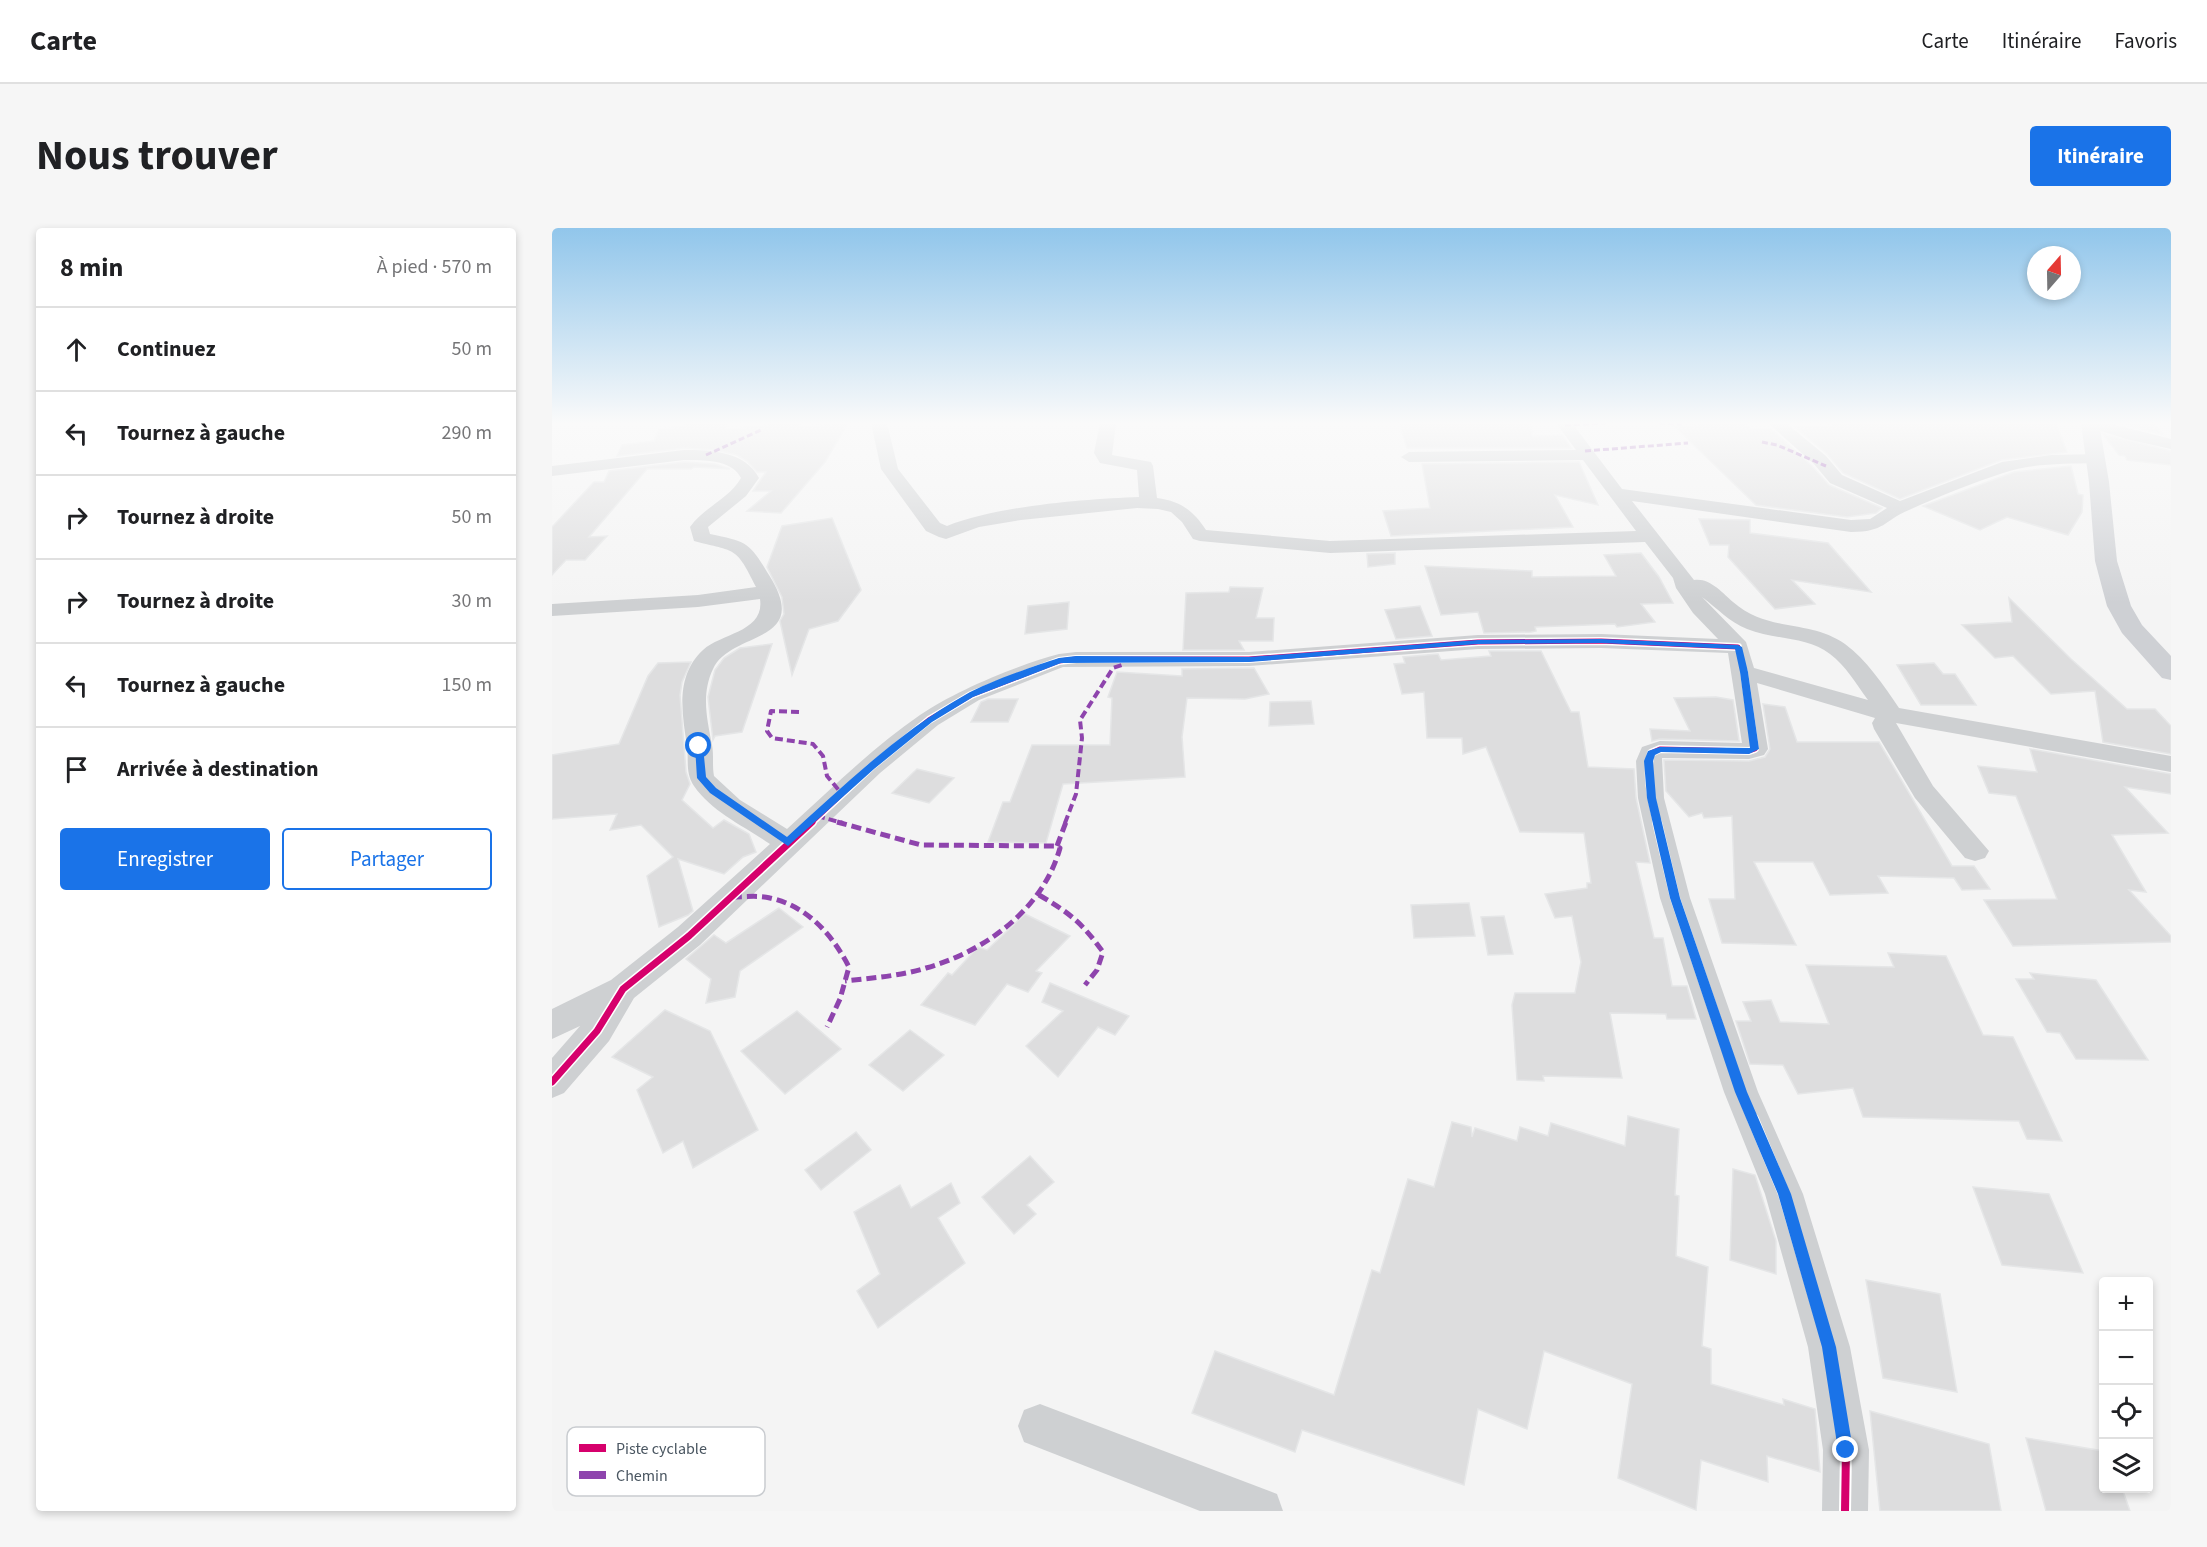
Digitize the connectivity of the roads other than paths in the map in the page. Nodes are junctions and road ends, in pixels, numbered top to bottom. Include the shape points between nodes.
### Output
1 (748, 483) edge
2 (900, 483) edge
3 (1146, 483) edge
4 (1608, 483) edge
5 (1845, 483) edge
6 (1962, 483) edge
7 (2099, 483) edge
8 (1616, 494) junction
9 (1148, 502) junction
10 (1900, 507) junction
11 (1650, 536) junction
12 (1683, 577) junction
13 (769, 592) junction
14 (552, 610) edge
15 (1741, 660) junction
16 (2171, 672) edge
17 (1890, 714) junction
18 (2171, 764) edge
19 (788, 843) junction
20 (1975, 851) dead end
21 (623, 989) junction
22 (552, 1025) edge
23 (552, 1082) edge
24 (1040, 1426) dead end
25 (1260, 1511) edge
26 (1845, 1511) edge

1 - 13 street via 699,527 701,537 748,554
2 - 9 street via 933,527 946,533 978,521
3 - 9 street
4 - 8 street
5 - 10 street
6 - 10 street
7 - 16 street via 2106,561 2119,606 2131,628
8 - 10 street via 1851,526 1878,522
8 - 11 street
9 - 11 street via 1172,506 1191,519 1200,535 1330,547
11 - 12 street
12 - 15 street via 1700,609
12 - 17 street via 1704,588 1746,622 1823,641 1843,652 1864,674
13 - 14 street via 698,601
13 - 19 street via 771,604 765,623 710,654 706,661 695,688 694,730 701,778 738,810
15 - 17 street
15 - 19 street via 1601,641 1478,642 1249,659 1059,661 971,695 929,720 870,767
15 - 26 street via 1755,749 1660,749 1651,753 1652,798 1675,898 1741,1092 1784,1194 1829,1347 1846,1450
17 - 18 street
17 - 20 street via 1884,723 1886,729 1924,792
19 - 21 street via 689,936
21 - 22 street
21 - 23 street via 597,1031
24 - 25 street

